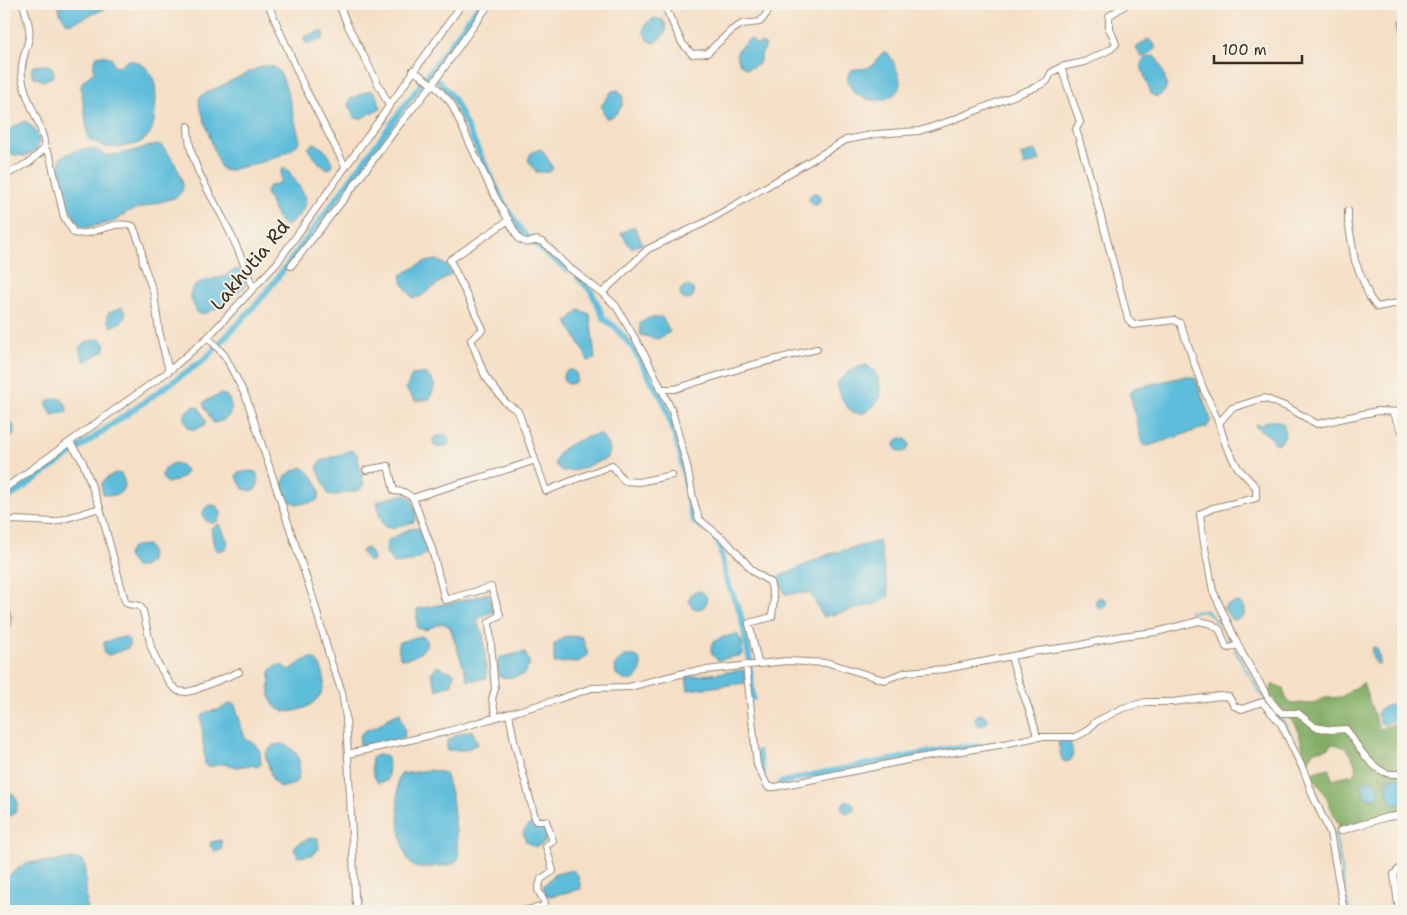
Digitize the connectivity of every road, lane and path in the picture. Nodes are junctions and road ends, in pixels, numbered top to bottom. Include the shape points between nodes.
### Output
1 (23, 4) edge
2 (268, 4) edge
3 (339, 4) edge
4 (462, 4) edge
5 (489, 4) edge
6 (667, 4) edge
7 (769, 4) edge
8 (1127, 4) edge
9 (1061, 67) junction
10 (413, 70) junction
11 (432, 85) junction
12 (389, 105) junction
13 (188, 126) dead end
14 (45, 148) junction
15 (345, 166) junction
16 (4, 176) edge
17 (1348, 211) dead end
18 (508, 220) junction
19 (291, 266) dead end
20 (253, 288) junction
21 (602, 293) junction
22 (1403, 302) edge
23 (208, 336) junction
24 (817, 349) dead end
25 (169, 371) junction
26 (661, 389) junction
27 (1392, 412) junction
28 (1403, 412) edge
29 (1219, 423) junction
30 (1403, 433) edge
31 (70, 443) junction
32 (535, 460) junction
33 (366, 470) dead end
34 (672, 475) dead end
35 (4, 489) edge
36 (413, 498) junction
37 (100, 508) junction
38 (4, 523) edge
39 (4, 608) edge
40 (4, 629) edge
41 (1238, 645) junction
42 (1011, 657) junction
43 (758, 664) junction
44 (746, 665) junction
45 (239, 672) dead end
46 (509, 714) junction
47 (496, 717) junction
48 (1037, 737) junction
49 (348, 754) junction
50 (1403, 774) edge
51 (1403, 815) edge
52 (1340, 831) dead end
53 (1403, 865) edge
54 (357, 911) edge
55 (521, 911) edge
56 (1344, 911) edge
57 (1399, 911) edge

1 - 14 street via 30,27 22,77
2 - 15 street via 303,84
3 - 12 street
4 - 10 street, Lakhutia Rd
5 - 11 street
6 - 7 street via 666,9 682,43 692,54 707,53 742,24 760,22 767,14
8 - 9 street via 1109,16 1109,29 1116,44 1084,62
9 - 21 street via 1051,73 1048,81 1036,87 950,121 919,131 846,140 704,223 648,249
9 - 29 street via 1080,122 1076,129 1128,319 1133,325 1174,320 1180,323
10 - 11 street
10 - 12 street, Lakhutia Rd
11 - 18 street via 451,103
11 - 19 street
12 - 15 street, Lakhutia Rd
13 - 20 street via 188,142 197,168
14 - 16 street via 30,162
14 - 25 street via 50,156 64,217 74,233 127,224 136,231 154,294
15 - 20 street, Lakhutia Rd via 277,263
17 - 22 street via 1355,262 1370,298 1377,307
18 - 21 street via 519,238 527,243 537,240 544,243
18 - 32 street via 450,260 483,329 471,340 484,376 506,403 518,411
20 - 23 street, Lakhutia Rd
21 - 26 street via 616,306
23 - 25 street, Lakhutia Rd
23 - 49 street via 225,356 246,397 342,692
24 - 26 street via 675,389
25 - 31 street, Lakhutia Rd
26 - 43 street via 672,411 699,520 727,542 754,572 770,582 774,599 772,617 749,623
27 - 28 street
27 - 29 street via 1316,424 1264,398 1232,408
27 - 30 street
29 - 41 street via 1238,468 1256,487 1256,498 1200,514 1213,591
31 - 35 street, Lakhutia Rd
31 - 37 street via 82,460
32 - 34 street via 546,491 612,464 624,481 639,482
32 - 36 street
33 - 36 street via 388,466 394,491 404,492
36 - 47 street via 432,549 445,600 491,587 500,615 489,622 495,689 492,699
37 - 38 street via 54,522 14,520
37 - 45 street via 125,601 140,606 143,611 150,647 170,684 186,692
39 - 40 street via 9,619
41 - 42 street via 1226,647 1220,630 1199,621 1156,632
41 - 50 street via 1278,710 1298,713 1316,727 1346,728 1368,762 1385,773
42 - 43 street via 946,669 906,672 884,680 829,663 786,661
42 - 48 street
43 - 44 street
44 - 46 street via 688,672 629,687 592,688
44 - 48 street via 757,766 768,787
46 - 47 street
46 - 55 street via 536,820 546,821 553,841 546,846 553,871 541,879 538,890 545,903 542,907
47 - 49 street
48 - 56 street via 1075,737 1123,708 1146,702 1220,696 1229,697 1234,706 1242,709 1262,702 1281,724 1330,833
49 - 54 street
51 - 52 street
53 - 57 street via 1394,874

